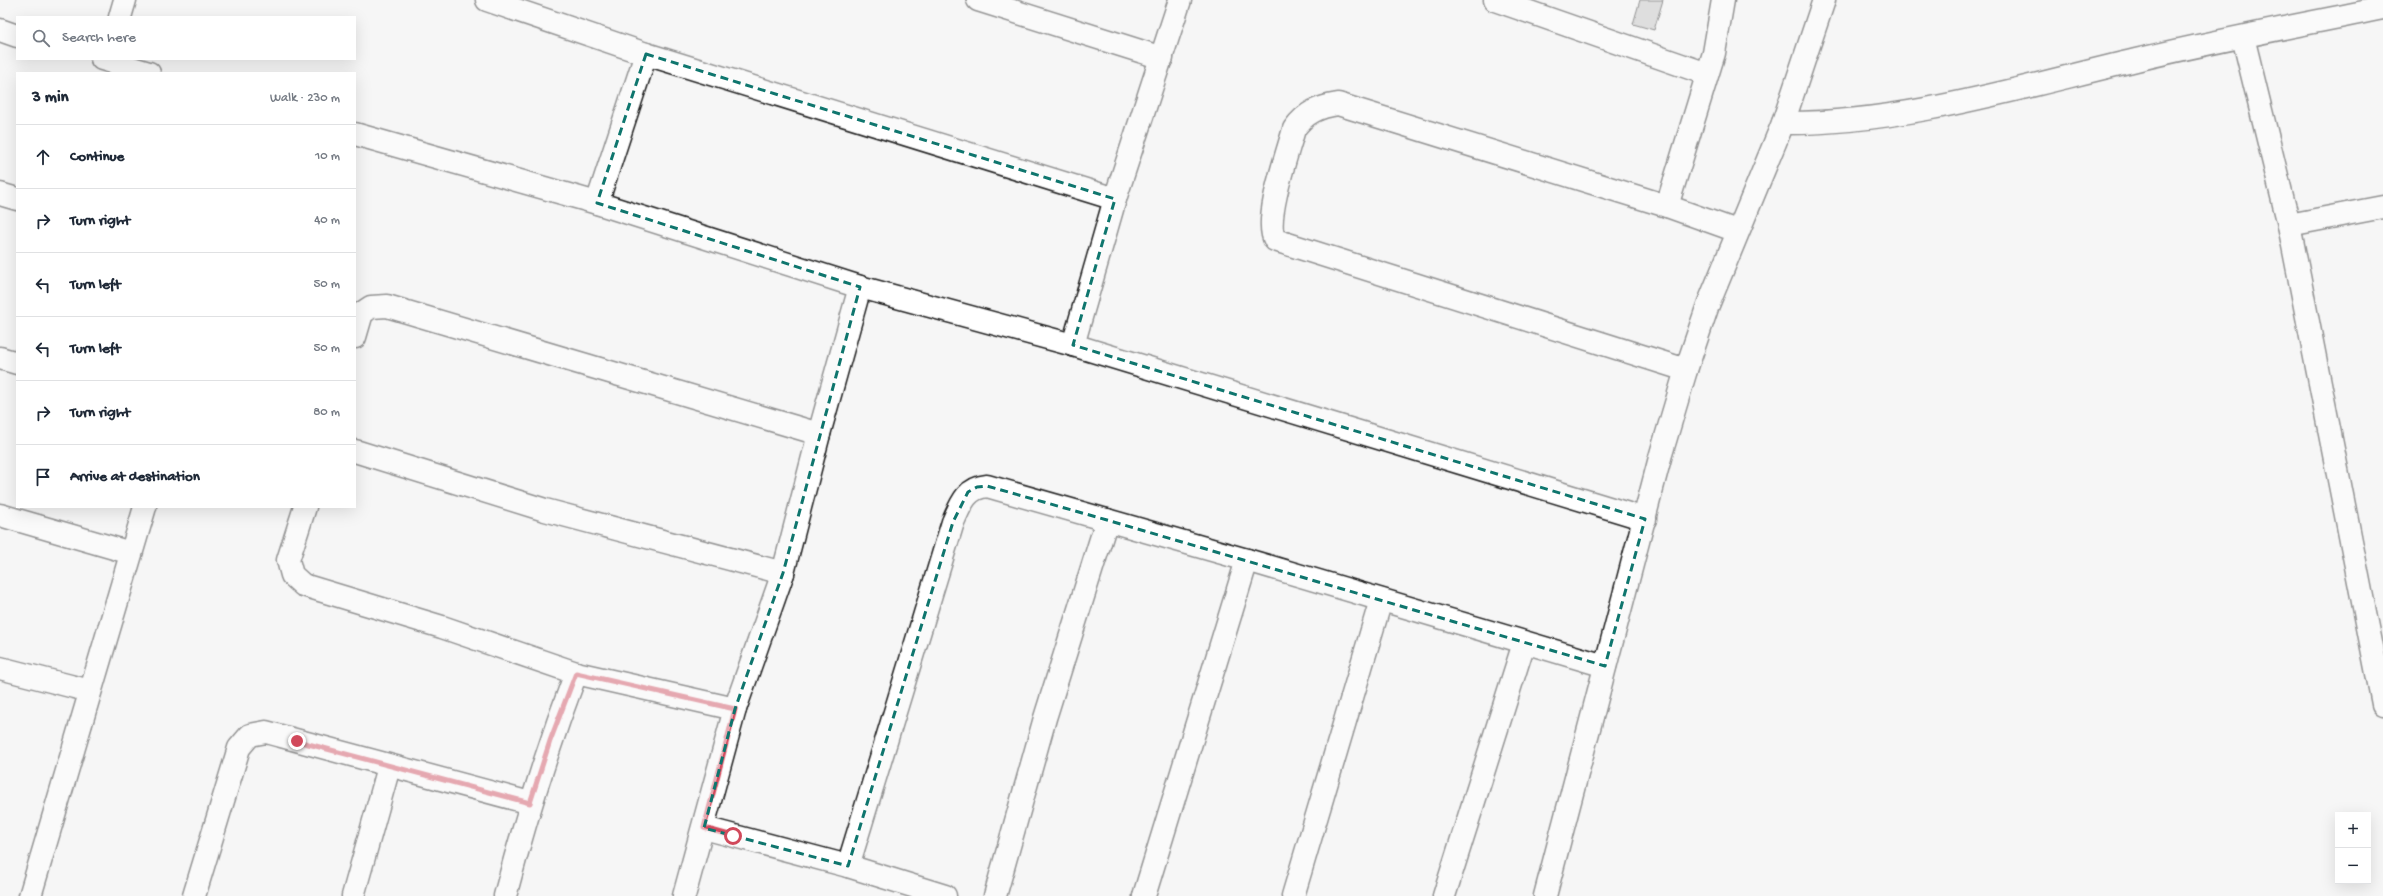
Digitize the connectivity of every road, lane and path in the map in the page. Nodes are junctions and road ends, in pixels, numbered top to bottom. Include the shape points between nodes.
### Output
1 (125, 0) edge
2 (487, 0) edge
3 (978, 0) edge
4 (1180, 0) edge
5 (1495, 0) edge
6 (1724, 0) edge
7 (1824, 0) edge
8 (2383, 8) edge
9 (120, 16) edge
10 (0, 30) edge
11 (16, 36) edge
12 (2242, 36) junction
13 (646, 54) junction
14 (1162, 58) junction
15 (106, 60) edge
16 (146, 72) edge
17 (1707, 74) junction
18 (1783, 123) junction
19 (356, 134) edge
20 (0, 194) edge
21 (16, 199) edge
22 (1116, 199) junction
23 (597, 203) junction
24 (1668, 206) junction
25 (2383, 207) edge
26 (2289, 225) junction
27 (1737, 231) junction
28 (860, 287) junction
29 (356, 334) edge
30 (1073, 345) junction
31 (0, 358) edge
32 (16, 363) edge
33 (1686, 370) junction
34 (818, 434) junction
35 (356, 451) edge
36 (145, 508) edge
37 (305, 508) edge
38 (0, 515) edge
39 (1645, 519) junction
40 (1107, 520) junction
41 (131, 553) junction
42 (1247, 560) junction
43 (783, 573) junction
44 (1381, 600) junction
45 (1524, 643) junction
46 (1605, 666) junction
47 (0, 668) edge
48 (576, 673) junction
49 (90, 691) junction
50 (2383, 704) edge
51 (735, 709) junction
52 (389, 767) junction
53 (530, 803) junction
54 (704, 828) junction
55 (848, 866) junction
56 (30, 896) edge
57 (194, 896) edge
58 (353, 896) edge
59 (505, 896) edge
60 (684, 896) edge
61 (945, 896) edge
62 (995, 896) edge
63 (1144, 896) edge
64 (1293, 896) edge
65 (1444, 896) edge
66 (1545, 896) edge

1 - 9 street
2 - 13 street
3 - 14 street
4 - 14 street
5 - 17 street
6 - 17 street via 1714,53
7 - 18 street
8 - 12 street
10 - 11 street
12 - 18 street via 2137,59 2012,91 1918,109 1822,123
12 - 26 street
13 - 22 street
13 - 23 street
14 - 22 street
15 - 16 street
17 - 24 street
18 - 27 street
19 - 23 street
20 - 21 street
22 - 30 street
23 - 28 street
24 - 27 street
24 - 33 street via 1338,104 1312,111 1301,119 1294,129 1272,213 1272,234 1275,240
25 - 26 street
26 - 50 street
27 - 33 street
28 - 30 street
28 - 34 street
29 - 34 street via 362,313 371,307 387,306
30 - 39 street
31 - 32 street
33 - 39 street
34 - 43 street
35 - 43 street via 545,510
36 - 41 street
37 - 48 street via 288,560 292,575 303,585 442,627
38 - 41 street
39 - 46 street
40 - 42 street
40 - 55 street via 987,486 977,487 968,492 953,522
40 - 62 street via 1045,718
41 - 49 street
42 - 44 street
42 - 63 street
43 - 51 street
44 - 45 street
44 - 64 street
45 - 46 street
45 - 65 street
46 - 66 street
47 - 49 street
48 - 51 street
48 - 53 street
49 - 56 street
51 - 54 street
52 - 53 street
52 - 57 street via 266,732 250,735 239,748
52 - 58 street
53 - 59 street
54 - 55 street
54 - 60 street
55 - 61 street

